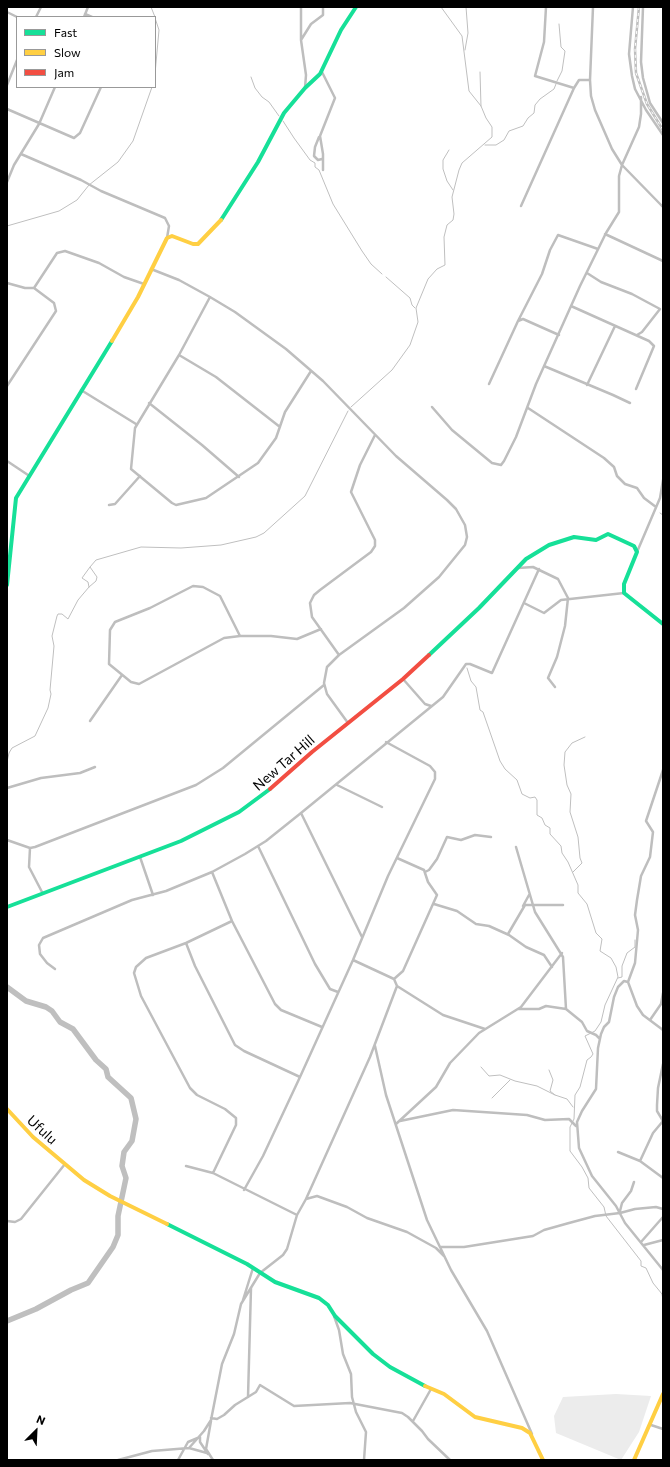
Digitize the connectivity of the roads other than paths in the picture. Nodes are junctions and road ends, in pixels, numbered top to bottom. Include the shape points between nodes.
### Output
1 (41, 7) edge
2 (88, 7) edge
3 (301, 7) edge
4 (323, 7) edge
5 (356, 7) edge
6 (546, 7) edge
7 (593, 7) edge
8 (633, 7) edge
9 (643, 7) edge
10 (7, 12) edge
11 (16, 16) edge
12 (36, 16) edge
13 (85, 16) edge
14 (301, 40) junction
15 (16, 62) edge
16 (321, 71) junction
17 (590, 80) junction
18 (7, 85) edge
19 (55, 88) edge
20 (101, 88) edge
21 (305, 88) junction
22 (574, 88) junction
23 (640, 97) junction
24 (7, 109) edge
25 (663, 123) edge
26 (39, 124) junction
27 (663, 135) edge
28 (320, 136) junction
29 (21, 154) junction
30 (323, 159) junction
31 (622, 165) junction
32 (323, 170) dead end
33 (7, 182) edge
34 (521, 206) dead end
35 (663, 207) edge
36 (605, 234) junction
37 (166, 238) junction
38 (598, 249) junction
39 (663, 261) edge
40 (151, 269) junction
41 (587, 273) junction
42 (7, 283) edge
43 (144, 284) junction
44 (34, 288) junction
45 (210, 297) junction
46 (571, 306) junction
47 (662, 310) edge
48 (518, 321) junction
49 (615, 326) junction
50 (559, 335) junction
51 (637, 336) junction
52 (179, 354) junction
53 (544, 366) junction
54 (311, 371) junction
55 (489, 384) dead end
56 (587, 385) junction
57 (7, 386) edge
58 (636, 389) dead end
59 (81, 390) junction
60 (149, 403) junction
61 (630, 403) dead end
62 (432, 407) dead end
63 (528, 408) junction
64 (136, 424) junction
65 (280, 427) junction
66 (375, 435) junction
67 (7, 461) edge
68 (28, 475) junction
69 (140, 476) junction
70 (239, 477) junction
71 (663, 480) edge
72 (109, 505) dead end
73 (656, 507) junction
74 (637, 552) junction
75 (9, 560) edge
76 (516, 569) junction
77 (539, 569) junction
78 (7, 585) edge
79 (624, 593) junction
80 (568, 598) junction
81 (524, 603) junction
82 (663, 624) edge
83 (321, 629) junction
84 (240, 636) junction
85 (339, 655) junction
86 (122, 675) junction
87 (403, 679) junction
88 (324, 685) junction
89 (556, 686) dead end
90 (432, 706) junction
91 (90, 721) dead end
92 (348, 722) junction
93 (386, 742) junction
94 (95, 767) dead end
95 (663, 770) edge
96 (337, 785) junction
97 (7, 788) edge
98 (382, 807) dead end
99 (301, 813) junction
100 (491, 838) dead end
101 (7, 840) edge
102 (258, 846) junction
103 (516, 847) dead end
104 (30, 848) junction
105 (140, 857) junction
106 (398, 858) junction
107 (212, 872) junction
108 (425, 872) junction
109 (42, 892) junction
110 (529, 894) junction
111 (153, 895) junction
112 (434, 904) junction
113 (532, 904) junction
114 (563, 905) dead end
115 (7, 907) edge
116 (523, 907) junction
117 (232, 921) junction
118 (508, 934) junction
119 (362, 938) junction
120 (186, 943) junction
121 (562, 953) junction
122 (353, 960) junction
123 (552, 967) junction
124 (55, 968) dead end
125 (394, 979) junction
126 (628, 982) junction
127 (396, 986) junction
128 (338, 992) junction
129 (663, 994) edge
130 (566, 1008) junction
131 (519, 1009) junction
132 (650, 1020) junction
133 (322, 1027) junction
134 (485, 1029) junction
135 (663, 1030) edge
136 (600, 1039) junction
137 (375, 1046) junction
138 (663, 1064) edge
139 (300, 1077) junction
140 (7, 1109) edge
141 (400, 1121) junction
142 (663, 1121) edge
143 (396, 1124) junction
144 (577, 1127) junction
145 (618, 1152) dead end
146 (640, 1161) junction
147 (64, 1164) junction
148 (186, 1166) dead end
149 (213, 1173) junction
150 (663, 1178) edge
151 (634, 1182) dead end
152 (244, 1190) junction
153 (306, 1200) junction
154 (663, 1209) edge
155 (620, 1212) junction
156 (297, 1215) junction
157 (663, 1217) edge
158 (7, 1221) edge
159 (663, 1240) edge
160 (641, 1242) junction
161 (644, 1245) junction
162 (440, 1247) junction
163 (444, 1256) junction
164 (253, 1268) junction
165 (663, 1270) edge
166 (260, 1273) junction
167 (251, 1288) junction
168 (240, 1308) junction
169 (333, 1314) junction
170 (432, 1389) junction
171 (663, 1394) edge
172 (248, 1398) junction
173 (354, 1405) junction
174 (211, 1419) junction
175 (413, 1421) junction
176 (651, 1425) junction
177 (663, 1429) edge
178 (533, 1436) junction
179 (200, 1437) junction
180 (184, 1448) junction
181 (189, 1448) junction
182 (208, 1454) junction
183 (118, 1460) edge
184 (178, 1460) edge
185 (213, 1460) edge
186 (364, 1460) edge
187 (450, 1460) edge
188 (543, 1460) edge
189 (634, 1460) edge

1 - 12 street
2 - 13 street
3 - 14 street
4 - 14 street via 323,15 309,27
5 - 16 street via 341,30
6 - 22 street via 544,42 535,76
7 - 17 street
8 - 23 street via 629,54 632,76
9 - 25 street via 640,62 650,103
10 - 11 street
14 - 21 street
15 - 18 street
16 - 21 street
16 - 28 street via 335,98
17 - 22 street via 579,80
17 - 31 street via 595,110
19 - 26 street
20 - 26 street via 78,136 68,137
21 - 37 street via 281,117 258,162 220,222 198,244 172,236
22 - 34 street
23 - 27 street
23 - 31 street via 639,126
24 - 26 street
26 - 29 street
28 - 30 street
28 - 30 street via 314,156 318,160
29 - 33 street
29 - 37 street via 166,218 169,226
30 - 32 street
31 - 35 street
31 - 36 street via 619,212
36 - 38 street
36 - 39 street
37 - 40 street
38 - 41 street
38 - 48 street via 558,235
40 - 43 street
40 - 45 street via 179,280
41 - 46 street
41 - 47 street
42 - 44 street
43 - 44 street via 124,277 99,263 65,251 58,253
43 - 59 street
44 - 57 street via 54,303 56,311
45 - 52 street
45 - 54 street via 280,344
46 - 49 street
46 - 50 street
47 - 51 street
48 - 50 street via 523,319
48 - 55 street
49 - 51 street
49 - 56 street
50 - 53 street
51 - 58 street via 654,346
52 - 60 street
52 - 65 street via 216,377
53 - 56 street
53 - 63 street
54 - 65 street via 285,412
54 - 66 street
56 - 61 street
59 - 64 street
59 - 68 street
60 - 64 street
60 - 70 street
62 - 63 street via 452,430 496,465 501,465 504,461
63 - 73 street via 604,458 614,467 625,484 637,488 644,498
64 - 69 street via 131,467
65 - 70 street via 265,456
66 - 83 street via 360,465 351,492 375,544 371,552 314,595 310,603 312,617
66 - 85 street via 456,509 465,526 467,541 462,550 425,590
67 - 68 street
68 - 75 street via 14,502
69 - 70 street via 176,504 206,498
69 - 72 street via 115,504
71 - 73 street
73 - 74 street
74 - 76 street, New Tar Hill via 634,546 608,534 596,540 579,536 541,549
74 - 79 street via 624,584
75 - 78 street
76 - 77 street via 529,566
76 - 87 street, New Tar Hill via 479,608
77 - 80 street via 558,579
77 - 81 street
79 - 80 street
79 - 82 street
80 - 81 street via 558,601 544,613
80 - 89 street via 565,626 557,657 548,678
81 - 90 street via 492,673 466,664 443,697
83 - 84 street via 296,638
83 - 85 street
84 - 86 street via 224,638 139,684 134,684
84 - 86 street via 220,596 201,586 193,586 112,624 109,664
85 - 88 street via 326,669
86 - 91 street
87 - 90 street via 425,704
87 - 92 street, New Tar Hill
88 - 92 street via 329,698
88 - 104 street via 205,780 152,803
90 - 93 street
92 - 105 street, New Tar Hill via 272,788 239,812 193,836
93 - 96 street
93 - 106 street via 430,766 435,772 435,779
94 - 97 street via 80,773 41,778
95 - 126 street via 646,821 653,832 650,857 641,876 636,908 638,930 634,962
96 - 98 street
96 - 99 street
99 - 102 street
99 - 119 street
100 - 108 street via 475,835 461,840 447,837 437,859
101 - 104 street
102 - 107 street
102 - 128 street via 315,964 330,989
103 - 110 street
104 - 109 street via 29,868
105 - 109 street, New Tar Hill
105 - 111 street
106 - 108 street
106 - 119 street
107 - 111 street
107 - 117 street
108 - 112 street via 428,882 436,892
109 - 115 street, New Tar Hill
110 - 113 street
110 - 116 street
111 - 124 street via 132,900 42,938 39,945 40,954 46,963
112 - 118 street via 457,911 476,924
112 - 125 street via 403,971
113 - 114 street
113 - 116 street
113 - 121 street via 540,922
116 - 118 street
117 - 120 street
117 - 133 street via 278,1007
118 - 123 street via 526,948 544,955
119 - 122 street
120 - 139 street via 235,1045
120 - 149 street via 146,958 136,967 134,978 190,1088 197,1095 225,1109 236,1118 236,1125
121 - 123 street
121 - 130 street
122 - 125 street
122 - 128 street
123 - 131 street
125 - 127 street
126 - 132 street via 636,1006
126 - 136 street via 624,981 618,986 609,1022 604,1027
127 - 134 street via 443,1015
127 - 137 street
128 - 133 street
129 - 132 street via 661,1004
130 - 131 street via 546,1006 539,1009
130 - 136 street via 588,1031
131 - 134 street
132 - 135 street
133 - 139 street
134 - 141 street via 450,1063 436,1087
136 - 144 street via 596,1089 582,1111
137 - 143 street
137 - 153 street
138 - 142 street via 657,1095 657,1111
139 - 152 street
140 - 147 street, Ufulu via 32,1137
141 - 143 street
141 - 144 street via 453,1110 527,1115 545,1120 569,1119
142 - 146 street via 653,1133
143 - 162 street via 420,1200
144 - 155 street via 579,1148 586,1167
145 - 146 street
146 - 150 street
147 - 158 street via 21,1219 15,1222
147 - 164 street, Ufulu via 110,1196
148 - 149 street
149 - 152 street
151 - 155 street
152 - 156 street
153 - 156 street
153 - 163 street via 317,1196 347,1207 367,1218 407,1232 436,1248
154 - 155 street via 643,1208
155 - 160 street via 625,1223
155 - 162 street via 569,1223 533,1236 464,1247
156 - 166 street via 287,1249
157 - 160 street
159 - 161 street
160 - 161 street
161 - 165 street
162 - 163 street
163 - 178 street via 487,1331
164 - 166 street, Ufulu
164 - 168 street
166 - 167 street
166 - 169 street, Ufulu via 275,1282 319,1298 328,1305
167 - 168 street
167 - 172 street
168 - 174 street via 234,1334 222,1364
169 - 170 street, Ufulu via 384,1363
169 - 173 street via 351,1374
170 - 175 street
170 - 178 street, Ufulu via 444,1394 475,1417 522,1428
171 - 176 street
172 - 173 street via 260,1385 292,1406 325,1406 338,1403
172 - 174 street via 234,1405 217,1419
173 - 175 street via 402,1413
173 - 186 street via 367,1435
174 - 179 street
174 - 182 street
175 - 187 street
176 - 177 street
176 - 189 street
178 - 188 street
179 - 180 street via 188,1442
179 - 181 street
179 - 182 street via 200,1442
180 - 181 street
180 - 183 street via 152,1451
180 - 184 street
181 - 182 street
182 - 185 street

